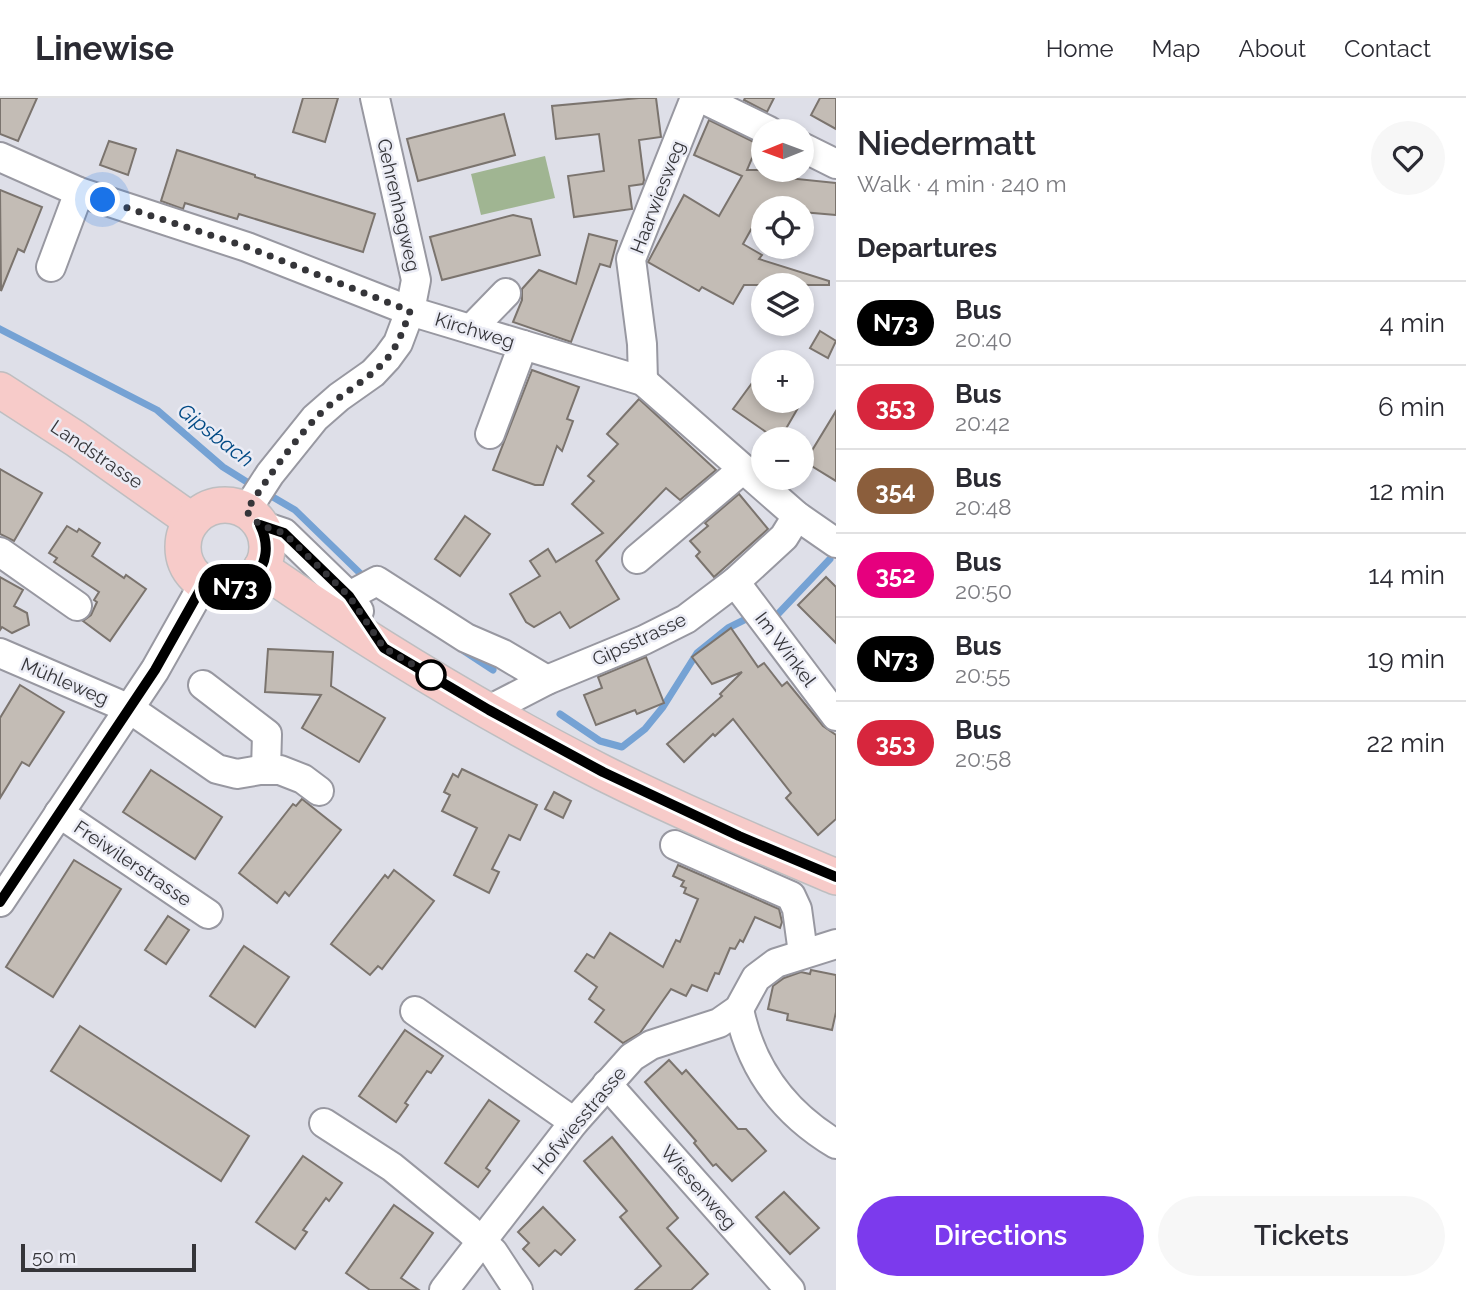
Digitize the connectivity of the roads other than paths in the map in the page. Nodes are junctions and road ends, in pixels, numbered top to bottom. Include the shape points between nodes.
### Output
1 (374, 98) edge
2 (695, 98) edge
3 (701, 98) edge
4 (751, 122) edge
5 (814, 153) edge
6 (0, 157) edge
7 (836, 164) edge
8 (79, 192) junction
9 (51, 267) dead end
10 (506, 293) dead end
11 (410, 311) junction
12 (471, 329) junction
13 (523, 345) junction
14 (643, 381) junction
15 (0, 390) edge
16 (490, 434) dead end
17 (743, 469) junction
18 (253, 512) junction
19 (796, 516) junction
20 (192, 521) junction
21 (831, 532) edge
22 (0, 552) edge
23 (637, 559) dead end
24 (261, 568) junction
25 (412, 582) dead end
26 (735, 582) junction
27 (204, 583) junction
28 (361, 589) junction
29 (77, 606) dead end
30 (484, 646) junction
31 (384, 648) junction
32 (1, 655) edge
33 (547, 680) junction
34 (203, 685) dead end
35 (130, 709) junction
36 (489, 710) junction
37 (836, 716) edge
38 (266, 770) junction
39 (319, 791) dead end
40 (59, 813) junction
41 (675, 845) dead end
42 (836, 877) edge
43 (0, 902) edge
44 (208, 914) dead end
45 (836, 944) edge
46 (803, 953) junction
47 (739, 1009) junction
48 (415, 1011) dead end
49 (607, 1084) junction
50 (574, 1122) junction
51 (324, 1123) dead end
52 (836, 1144) edge
53 (481, 1242) junction
54 (444, 1290) edge
55 (518, 1290) edge
56 (790, 1290) edge

1 - 11 street, Gehrenhagweg via 416,280
2 - 14 street, Haarwiesweg via 631,259
3 - 4 street
5 - 7 street
6 - 8 street, Kirchweg
8 - 9 street
8 - 11 street, Kirchweg via 247,247
10 - 12 street
11 - 12 street, Kirchweg
11 - 18 street, Gehrenhagweg via 387,358 315,418 270,474
12 - 13 street, Kirchweg
13 - 14 street, Kirchweg
13 - 16 street
14 - 17 street, Kirchweg
15 - 20 main road, Landstrasse
17 - 19 street, Kirchweg
17 - 23 street
18 - 20 main road via 235,506 211,507
18 - 24 main road via 267,546
18 - 28 street
19 - 21 street
19 - 26 street, Gipsstrasse via 784,537
20 - 27 main road via 183,548 193,574
22 - 29 street
24 - 27 main road via 253,578 229,589
24 - 31 main road
25 - 30 street via 450,605 473,627
26 - 33 street, Gipsstrasse via 686,619
26 - 37 street, Im Winkel
27 - 35 street
28 - 30 street
28 - 31 street
30 - 33 street
31 - 36 main road
32 - 35 street, Mühleweg
33 - 36 street, Gipsstrasse
34 - 38 street via 267,734
35 - 38 street, Mühleweg via 217,769 237,774
35 - 40 street
36 - 42 main road via 615,778
38 - 39 street, Mühleweg via 303,779
40 - 43 street
40 - 44 street, Freiwilerstrasse
41 - 46 street via 792,896
45 - 46 street
46 - 47 street via 776,963 756,978
47 - 49 street, Hofwiesstrasse via 719,1023 651,1045 632,1057
47 - 52 street via 754,1060 771,1086 815,1131
48 - 50 street
49 - 50 street, Hofwiesstrasse
49 - 56 street, Wiesenweg
50 - 53 street, Hofwiesstrasse
51 - 53 street via 392,1167
53 - 54 street, Hofwiesstrasse
53 - 55 street

